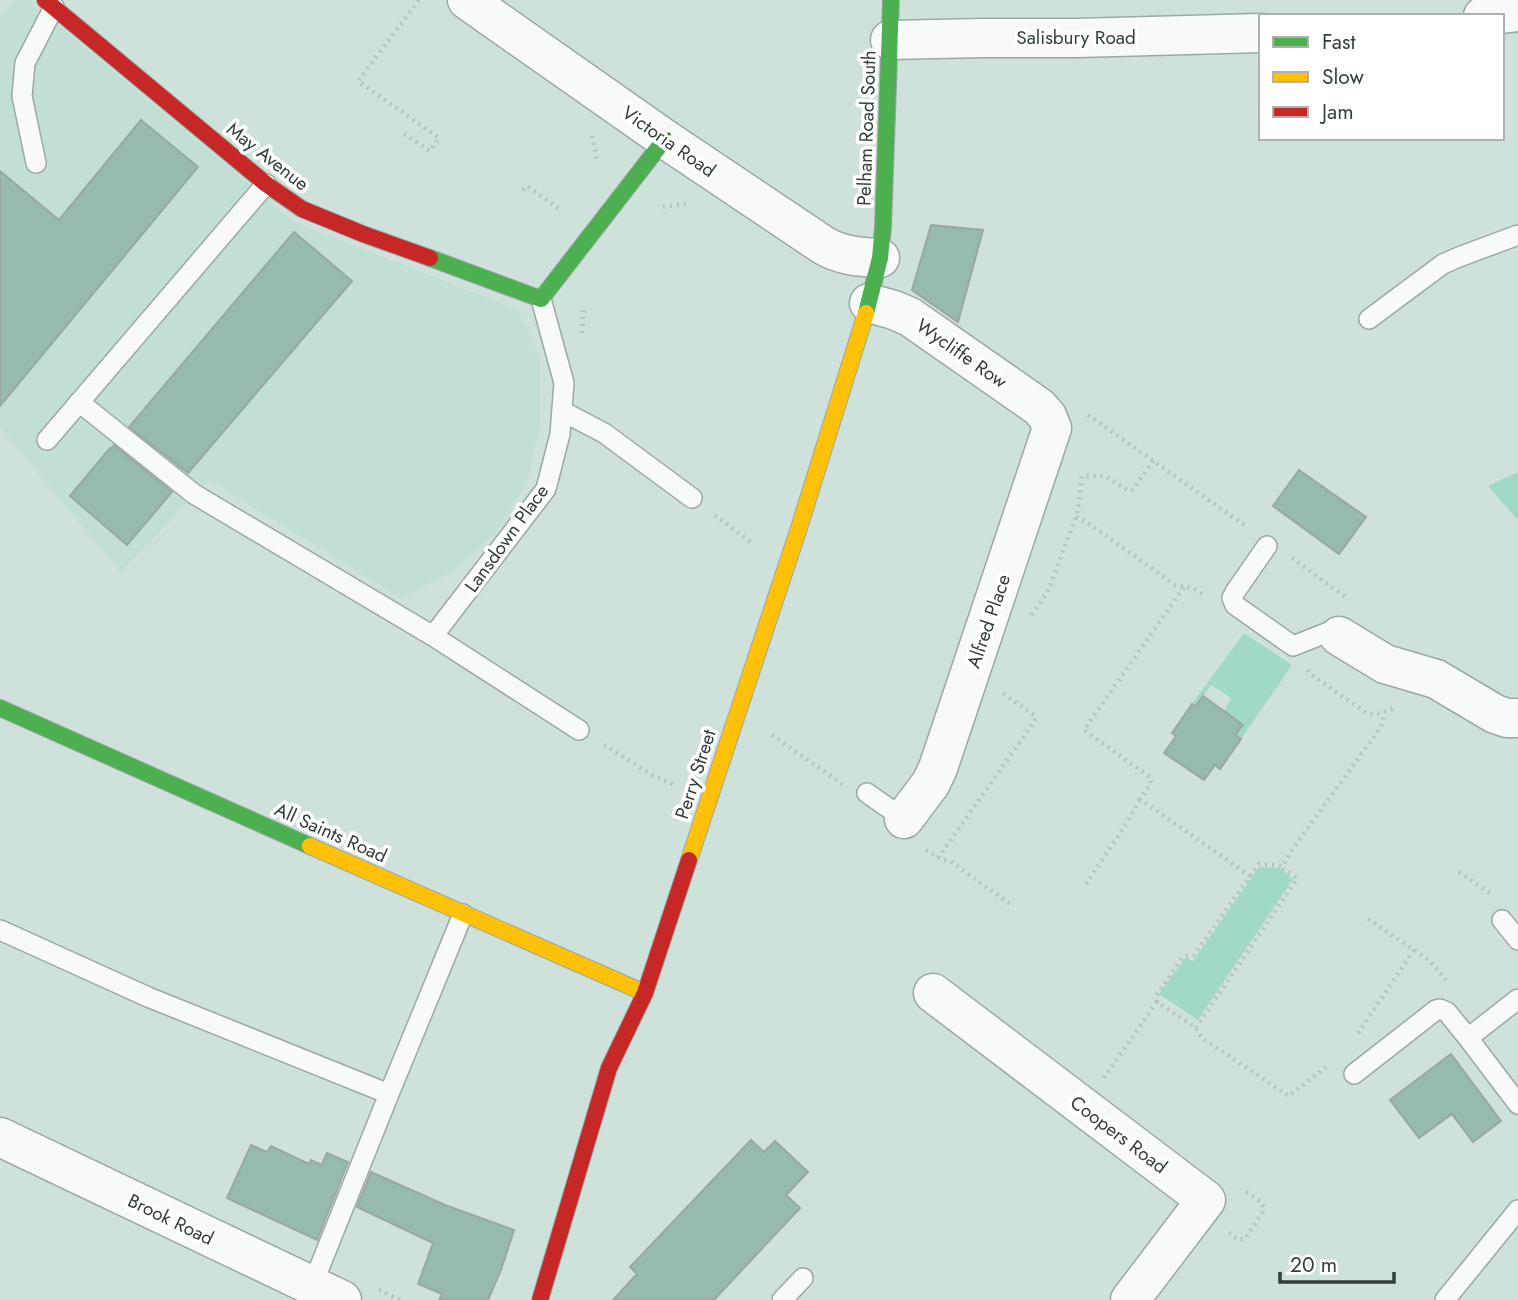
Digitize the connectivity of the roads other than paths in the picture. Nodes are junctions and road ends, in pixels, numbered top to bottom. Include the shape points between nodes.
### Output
1 (78, 0) edge
2 (467, 0) edge
3 (891, 0) edge
4 (55, 8) edge
5 (1518, 12) edge
6 (1500, 14) edge
7 (1259, 33) edge
8 (890, 40) junction
9 (665, 139) junction
10 (36, 163) dead end
11 (266, 184) junction
12 (1518, 235) edge
13 (880, 258) junction
14 (541, 299) junction
15 (869, 303) junction
16 (1369, 319) dead end
17 (79, 402) junction
18 (562, 411) junction
19 (1047, 416) joint
20 (47, 440) dead end
21 (692, 498) road end
22 (1275, 549) road end
23 (433, 636) junction
24 (1339, 636) joint
25 (0, 708) edge
26 (1518, 718) edge
27 (579, 730) road end
28 (867, 793) dead end
29 (904, 819) joint
30 (463, 914) junction
31 (1502, 919) dead end
32 (0, 930) edge
33 (1518, 940) edge
34 (645, 993) junction
35 (933, 993) dead end
36 (1518, 999) edge
37 (1468, 1038) junction
38 (1354, 1074) dead end
39 (389, 1094) junction
40 (1518, 1104) edge
41 (0, 1137) edge
42 (1518, 1210) edge
43 (803, 1278) dead end
44 (327, 1293) edge
45 (540, 1300) edge
46 (782, 1300) edge
47 (1130, 1300) edge
48 (1445, 1300) edge

1 - 4 lane
2 - 9 street, Victoria Road
3 - 8 street, Pelham Road South
4 - 10 lane via 25,63 22,96
4 - 11 street, May Avenue
5 - 6 street
7 - 8 street, Salisbury Road
8 - 13 street, Pelham Road South
9 - 13 street, Victoria Road via 822,246 841,254
9 - 14 street
11 - 14 street, May Avenue via 302,209
11 - 17 lane
12 - 16 lane via 1443,264
13 - 15 street, Perry Street
14 - 18 lane, Lansdown Place via 564,383
15 - 19 street, Wycliffe Row via 921,323
15 - 34 street, Perry Street
17 - 20 lane
17 - 23 lane via 194,494
18 - 21 lane via 604,433
18 - 23 lane, Lansdown Place via 546,489
19 - 29 street, Alfred Place via 1051,436 938,768
22 - 24 lane via 1235,592 1233,602 1293,646 1331,631
23 - 27 lane
24 - 26 street via 1385,664 1436,679 1494,714
25 - 30 street, All Saints Road
28 - 29 lane
30 - 34 street, All Saints Road
30 - 39 lane
31 - 33 lane
32 - 39 lane via 148,998
34 - 45 street, Perry Street via 609,1068
35 - 47 street, Coopers Road via 1206,1200
36 - 37 lane
37 - 38 lane via 1440,1009
37 - 40 lane
39 - 44 lane
41 - 44 street, Brook Road
42 - 48 lane
43 - 46 lane

